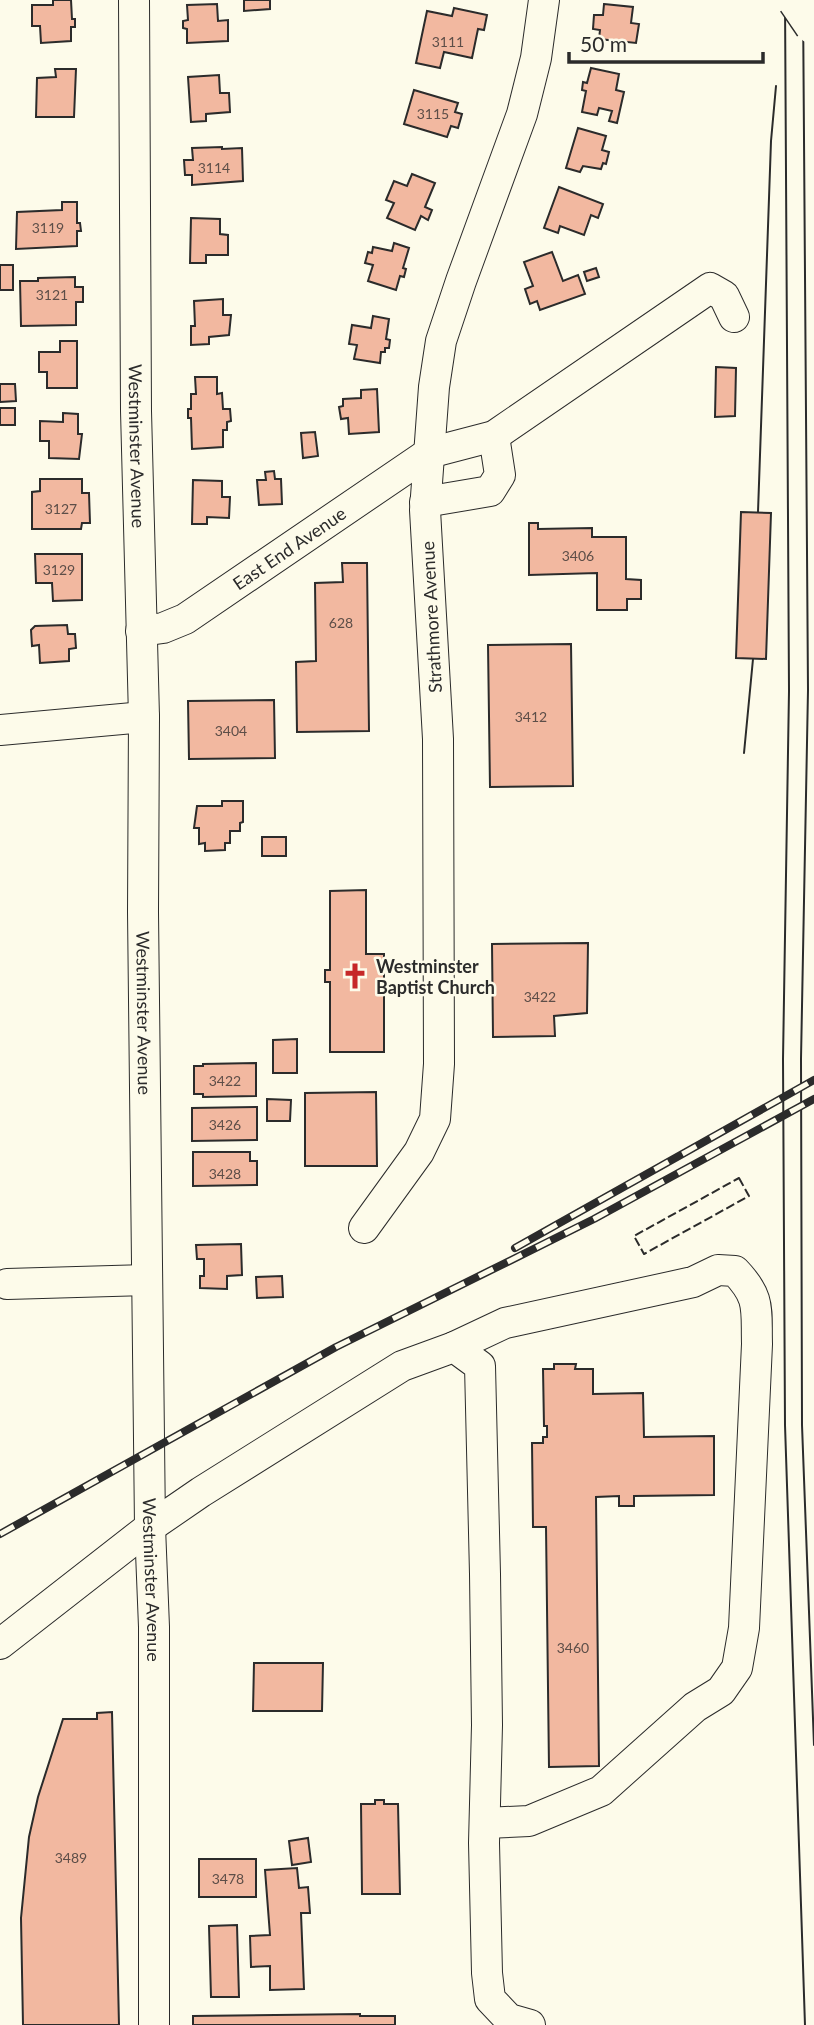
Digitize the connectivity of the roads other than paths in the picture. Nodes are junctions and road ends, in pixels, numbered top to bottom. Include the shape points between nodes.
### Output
1 (134, 0) edge
2 (544, 0) edge
3 (797, 0) edge
4 (814, 25) edge
5 (734, 317) dead end
6 (494, 436) junction
7 (429, 453) junction
8 (425, 502) junction
9 (141, 631) junction
10 (144, 717) junction
11 (36, 727) junction
12 (0, 730) edge
13 (0, 754) edge
14 (364, 1228) dead end
15 (147, 1280) junction
16 (7, 1284) dead end
17 (454, 1347) junction
18 (150, 1527) junction
19 (0, 1644) edge
20 (485, 1823) junction
21 (154, 2025) edge
22 (530, 2025) edge

1 - 9 street, Westminster Avenue
2 - 7 street, Strathmore Avenue via 522,114 441,341
3 - 4 highway, bridge
5 - 6 street, East End Avenue via 724,296 710,288
6 - 7 street, East End Avenue
6 - 8 street via 500,475 490,491
7 - 8 street, Strathmore Avenue
7 - 9 street, East End Avenue via 185,619
8 - 14 street, Strathmore Avenue via 438,739 439,1064 435,1119 419,1152
9 - 10 street, Westminster Avenue
10 - 11 street
10 - 15 street, Westminster Avenue
11 - 12 street
11 - 13 street
15 - 16 street
15 - 18 street, Westminster Avenue
17 - 18 street via 402,1366
17 - 20 street via 480,1366
17 - 20 street via 505,1323 693,1282 718,1270 735,1271 756,1299 745,1614 737,1668 721,1691 695,1707 601,1790 529,1821
18 - 19 street
18 - 21 street, Westminster Avenue
20 - 22 street via 491,1999 509,2019

